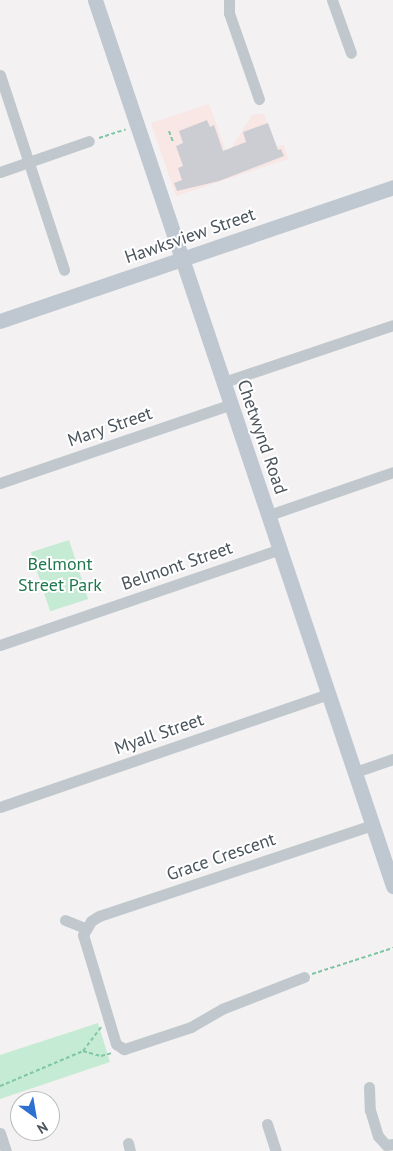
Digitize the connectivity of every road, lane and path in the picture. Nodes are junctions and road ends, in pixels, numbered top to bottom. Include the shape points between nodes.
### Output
1 (95, 0) edge
2 (229, 0) edge
3 (332, 0) edge
4 (351, 53) dead end
5 (0, 75) edge
6 (259, 99) dead end
7 (126, 129) dead end
8 (169, 131) dead end
9 (89, 141) joint
10 (173, 142) dead end
11 (30, 162) junction
12 (0, 172) edge
13 (393, 187) edge
14 (182, 259) junction
15 (64, 270) dead end
16 (0, 321) edge
17 (393, 325) edge
18 (224, 382) junction
19 (232, 404) junction
20 (393, 472) edge
21 (0, 483) edge
22 (269, 515) junction
23 (281, 549) junction
24 (0, 645) edge
25 (329, 694) junction
26 (393, 758) edge
27 (356, 772) junction
28 (0, 807) edge
29 (372, 825) junction
30 (393, 886) edge
31 (64, 920) dead end
32 (85, 928) junction
33 (393, 948) edge
34 (304, 977) joint
35 (99, 1020) dead end
36 (123, 1048) junction
37 (83, 1051) junction
38 (0, 1086) edge
39 (369, 1087) dead end
40 (267, 1124) dead end
41 (0, 1133) edge
42 (393, 1144) edge
43 (6, 1151) edge
44 (276, 1151) edge

1 - 14 street, Chetwynd Road
2 - 6 street via 230,13
3 - 4 street
5 - 11 street
7 - 9 path
8 - 10 path
9 - 11 street
11 - 12 street
11 - 15 street
13 - 14 street, Hawksview Street
14 - 16 street, Hawksview Street
14 - 18 street, Chetwynd Road
17 - 18 street
18 - 19 street, Chetwynd Road
19 - 21 street, Mary Street
19 - 22 street, Chetwynd Road
20 - 22 street
22 - 23 street, Chetwynd Road
23 - 24 street, Belmont Street
23 - 25 street, Chetwynd Road
25 - 27 street, Chetwynd Road
25 - 28 street, Myall Street
26 - 27 street
27 - 29 street, Chetwynd Road
29 - 30 street, Chetwynd Road
29 - 32 street, Grace Crescent via 99,916
31 - 32 street
32 - 36 street via 82,942 116,1044
33 - 34 path
34 - 36 street via 222,1009 191,1027
35 - 37 path via 101,1026
36 - 37 path via 101,1056
37 - 38 path
39 - 42 street via 370,1110 378,1136 386,1145
40 - 44 street
41 - 43 street

